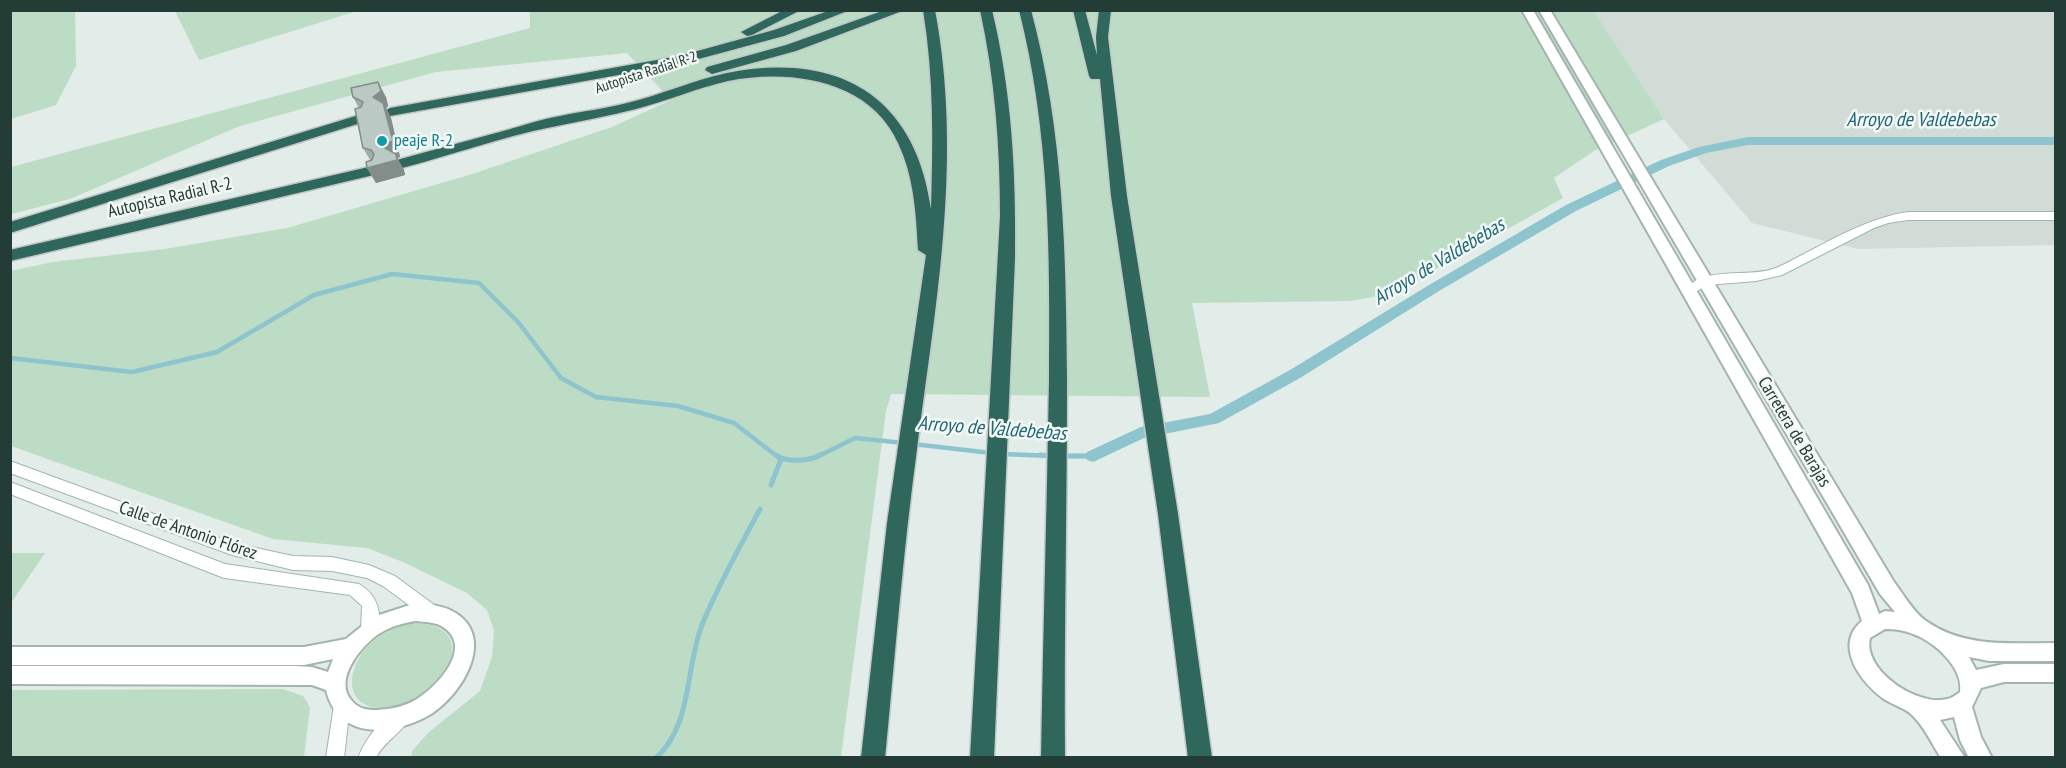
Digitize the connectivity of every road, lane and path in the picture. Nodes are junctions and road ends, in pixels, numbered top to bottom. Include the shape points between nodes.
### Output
1 (795, 10) edge
2 (844, 10) edge
3 (899, 10) edge
4 (929, 10) edge
5 (987, 10) edge
6 (1025, 10) edge
7 (1079, 10) edge
8 (1105, 10) edge
9 (1527, 10) edge
10 (1544, 10) edge
11 (601, 73) junction
12 (390, 112) dead end
13 (362, 118) edge
14 (554, 122) junction
15 (402, 163) dead end
16 (373, 171) edge
17 (1119, 196) junction
18 (2055, 216) edge
19 (10, 228) edge
20 (10, 256) edge
21 (1704, 281) junction
22 (1689, 292) junction
23 (928, 300) junction
24 (10, 467) edge
25 (10, 488) edge
26 (431, 612) junction
27 (1872, 623) junction
28 (1918, 626) junction
29 (369, 631) junction
30 (1946, 644) junction
31 (351, 647) junction
32 (2055, 652) edge
33 (10, 656) edge
34 (2055, 673) edge
35 (10, 675) edge
36 (1970, 681) junction
37 (336, 684) junction
38 (342, 705) junction
39 (1961, 705) junction
40 (1919, 707) junction
41 (401, 717) junction
42 (335, 758) edge
43 (367, 758) edge
44 (873, 758) edge
45 (982, 758) edge
46 (1053, 758) edge
47 (1200, 758) edge
48 (1954, 758) edge
49 (1981, 758) edge

1 - 11 highway via 719,42
2 - 11 highway, Autopista Radial R-2 via 779,33 680,60
3 - 14 highway, Autopista Radial R-2
4 - 23 highway via 936,49 942,176
5 - 45 highway via 1002,90 1008,163 1007,277
6 - 46 highway via 1051,143 1056,237
7 - 17 highway via 1098,84
8 - 17 highway via 1102,37
9 - 22 street, Carretera de Barajas
10 - 21 street, Carretera de Barajas
11 - 12 highway, Autopista Radial R-2
13 - 19 highway, Autopista Radial R-2
14 - 15 highway, Autopista Radial R-2
14 - 23 highway via 648,102 702,83 752,74 810,75 854,88 890,117 913,161 924,214
16 - 20 highway, Autopista Radial R-2
17 - 47 highway via 1168,514
18 - 21 street via 1886,219 1778,272
21 - 22 street
21 - 28 street, Carretera de Barajas via 1887,588
22 - 27 street, Carretera de Barajas via 1861,591
23 - 44 highway via 897,523
24 - 26 street, Calle de Antonio Flórez via 232,549 293,563 332,564 369,572 389,581
25 - 29 street, Calle de Antonio Flórez via 224,571 353,589 365,595 371,605
26 - 29 street via 400,615
26 - 41 street via 455,622 465,644 464,658 442,693
27 - 28 street via 1893,620
27 - 40 street via 1862,631 1858,642 1860,657 1883,687
28 - 30 street
29 - 31 street
30 - 32 street via 1989,652
30 - 36 street via 1962,662
31 - 33 street via 304,656
31 - 37 street via 340,666
34 - 36 street via 2004,674
35 - 37 street via 295,675
36 - 39 street via 1971,691
37 - 38 street
38 - 41 street via 366,720
38 - 42 street
39 - 40 street via 1950,710
39 - 49 street via 1971,740
40 - 48 street
41 - 43 street via 383,732

